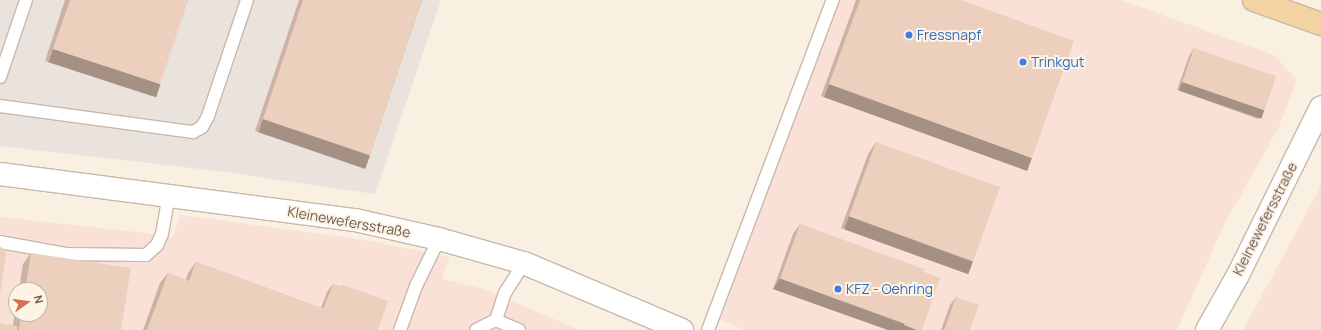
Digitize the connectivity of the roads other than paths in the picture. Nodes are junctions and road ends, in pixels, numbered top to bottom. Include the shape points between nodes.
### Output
1 (26, 0) edge
2 (247, 0) edge
3 (833, 0) edge
4 (1254, 0) edge
5 (1321, 24) edge
6 (0, 77) edge
7 (0, 106) edge
8 (1321, 107) edge
9 (0, 174) edge
10 (169, 196) junction
11 (439, 239) junction
12 (0, 242) edge
13 (524, 263) junction
14 (496, 320) junction
15 (674, 328) edge
16 (400, 330) edge
17 (476, 330) edge
18 (519, 330) edge
19 (708, 330) edge
20 (1206, 330) edge

1 - 6 lane
2 - 7 lane via 208,116 202,127 192,132
3 - 19 lane
4 - 5 main road
8 - 20 street, Kleinewefersstraße via 1238,275
9 - 10 street, Kleinewefersstraße
10 - 11 street, Kleinewefersstraße via 355,220
10 - 12 lane via 162,234 157,246 146,255 67,254
11 - 13 street, Kleinewefersstraße
11 - 16 lane via 416,286
13 - 14 lane via 504,293
13 - 15 street, Kleinewefersstraße
14 - 17 lane
14 - 18 lane

